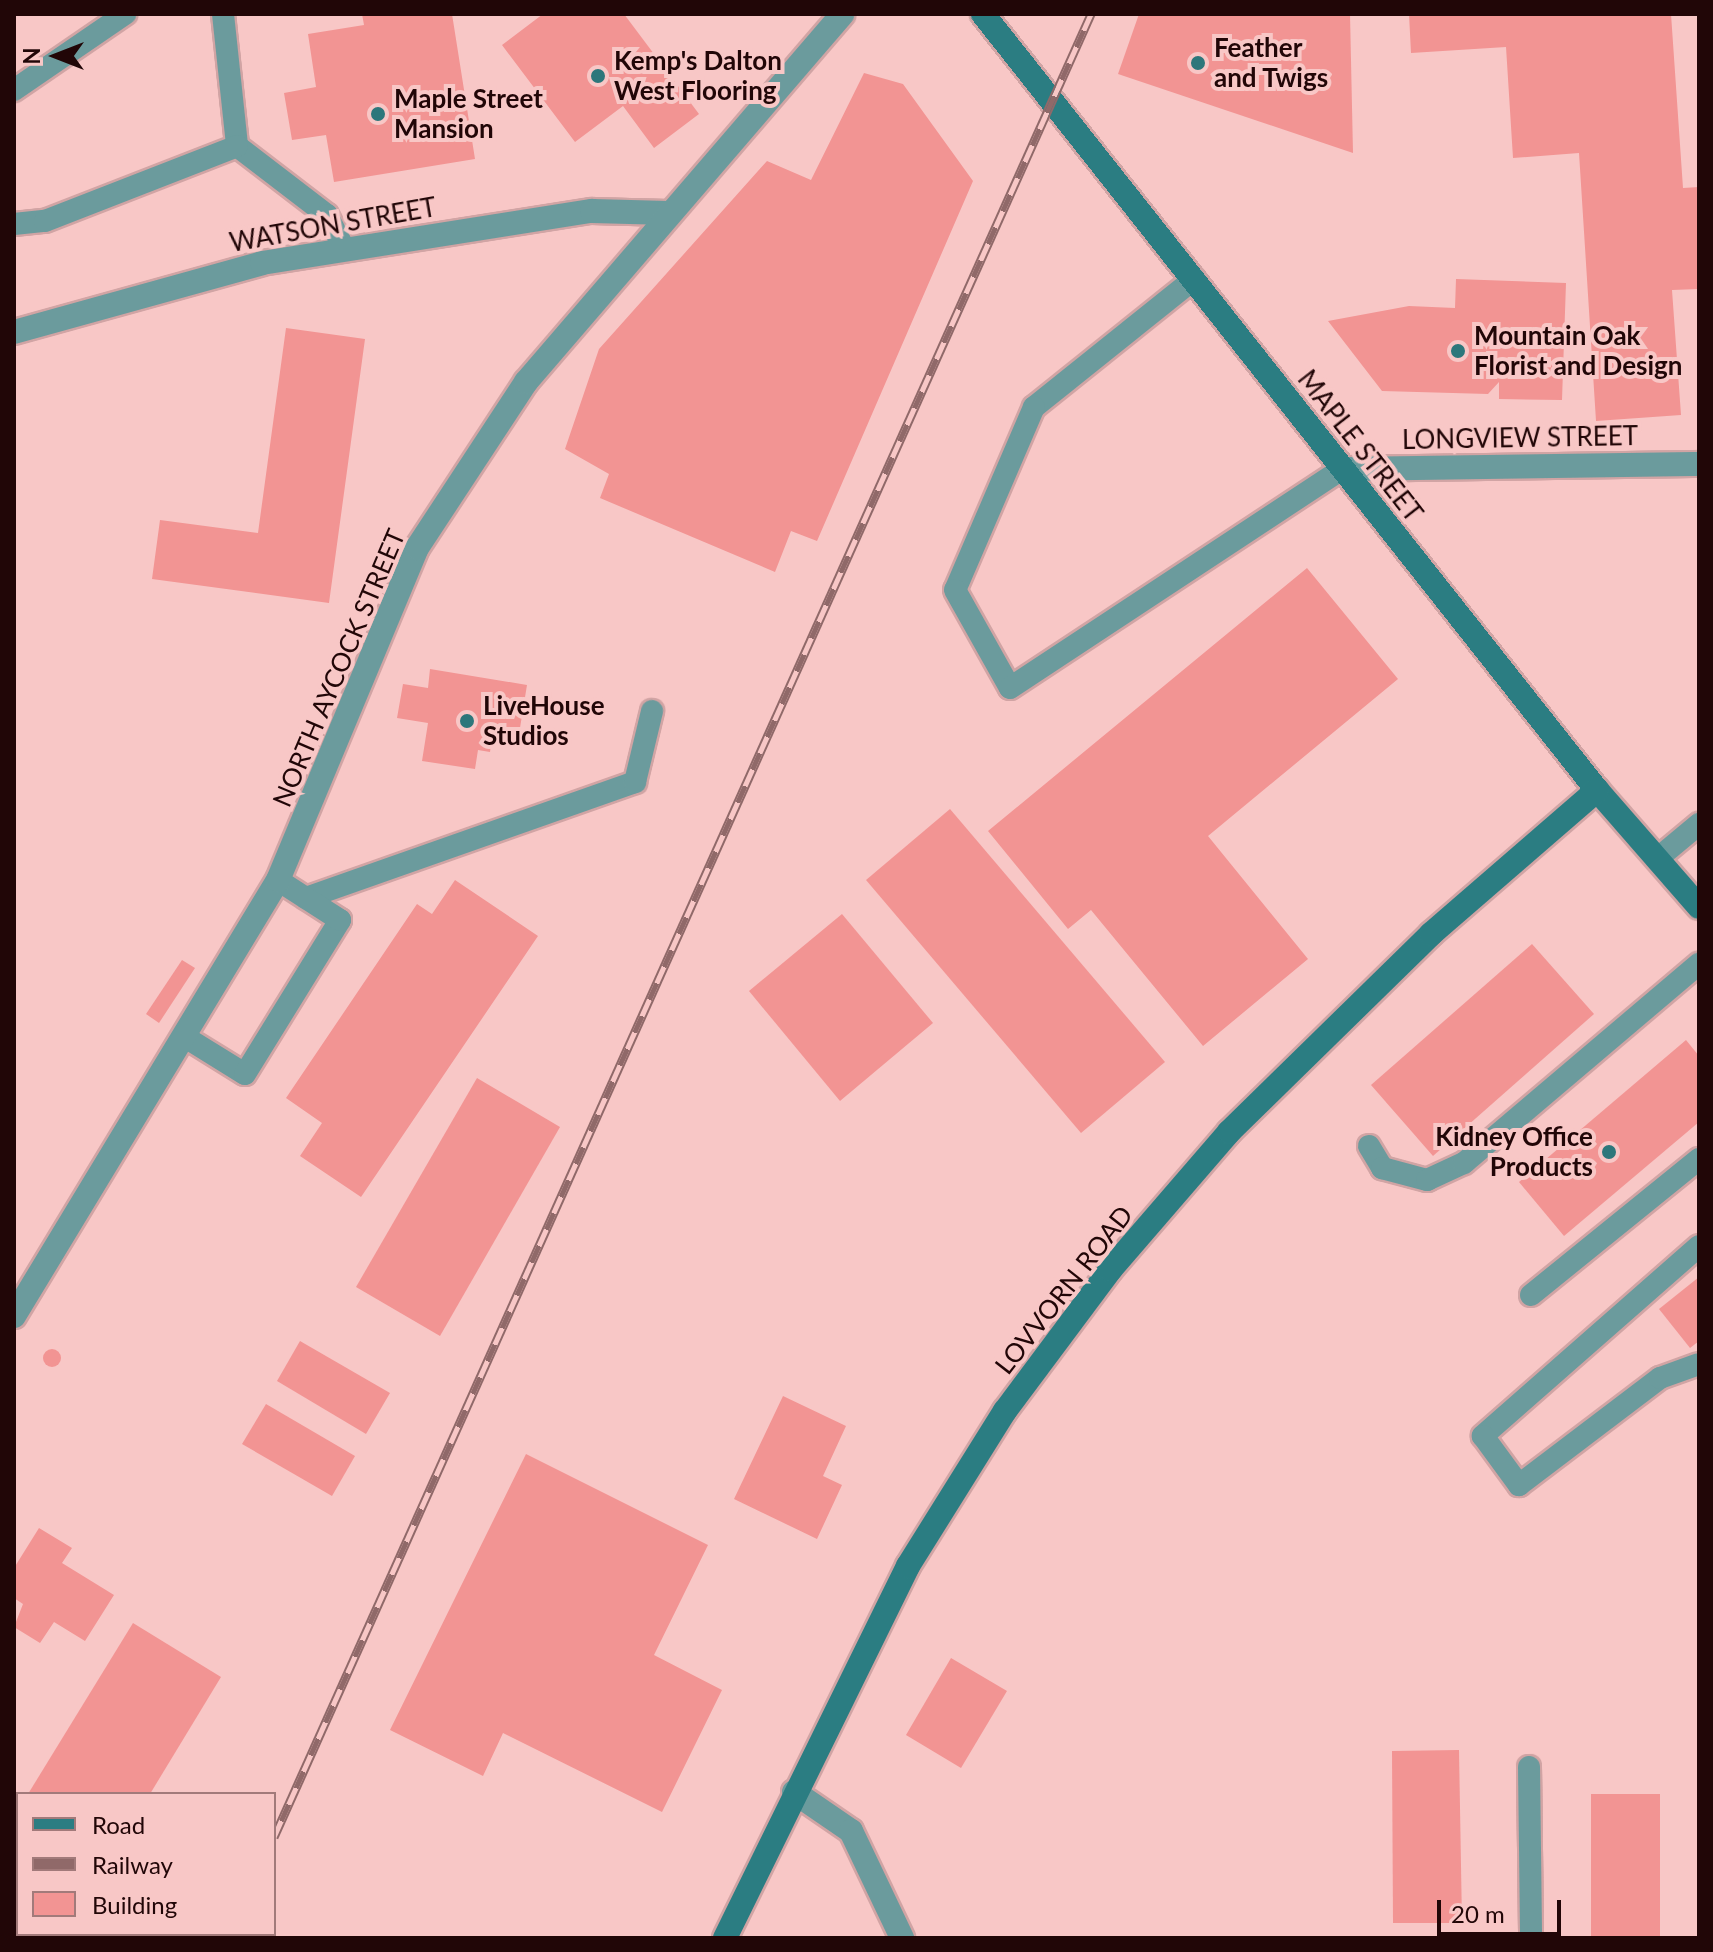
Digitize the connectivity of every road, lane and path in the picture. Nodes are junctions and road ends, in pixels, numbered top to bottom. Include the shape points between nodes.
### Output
1 (125, 14) edge
2 (223, 14) edge
3 (842, 14) edge
4 (983, 14) edge
5 (14, 90) edge
6 (237, 146) junction
7 (668, 213) junction
8 (14, 224) edge
9 (344, 248) junction
10 (1194, 279) junction
11 (14, 332) edge
12 (1699, 464) edge
13 (1342, 469) junction
14 (652, 711) dead end
15 (1597, 790) junction
16 (1699, 824) edge
17 (1657, 859) junction
18 (278, 880) junction
19 (306, 898) junction
20 (1699, 907) edge
21 (1699, 964) edge
22 (185, 1037) junction
23 (1369, 1146) dead end
24 (1699, 1159) edge
25 (1699, 1246) edge
26 (1531, 1295) dead end
27 (14, 1316) edge
28 (1699, 1364) edge
29 (1529, 1767) dead end
30 (794, 1792) junction
31 (725, 1938) edge
32 (902, 1938) edge
33 (1531, 1938) edge

1 - 5 lane
2 - 6 lane
3 - 7 street, NORTH AYCOCK STREET
4 - 10 street, MAPLE STREET
6 - 8 lane via 45,221
6 - 9 lane via 327,215
7 - 9 street, WATSON STREET via 592,211
7 - 18 street, NORTH AYCOCK STREET via 526,382 417,548
9 - 11 street, WATSON STREET via 262,263
10 - 13 street, MAPLE STREET
10 - 13 lane via 1034,407 955,590 1010,688
12 - 13 street, LONGVIEW STREET
13 - 15 street, MAPLE STREET
14 - 19 lane via 635,782
15 - 17 street, MAPLE STREET
15 - 30 street, LOVVORN ROAD via 1431,934 1229,1132 1110,1270 1005,1411 908,1566
16 - 17 lane
17 - 20 street, MAPLE STREET
18 - 19 lane
18 - 22 street, NORTH AYCOCK STREET
19 - 22 lane via 340,920 245,1074
21 - 23 lane via 1464,1163 1427,1180 1382,1168
22 - 27 street, NORTH AYCOCK STREET
24 - 26 lane
25 - 28 lane via 1483,1436 1519,1485 1660,1378
29 - 33 lane
30 - 31 street, LOVVORN ROAD
30 - 32 street via 851,1831

